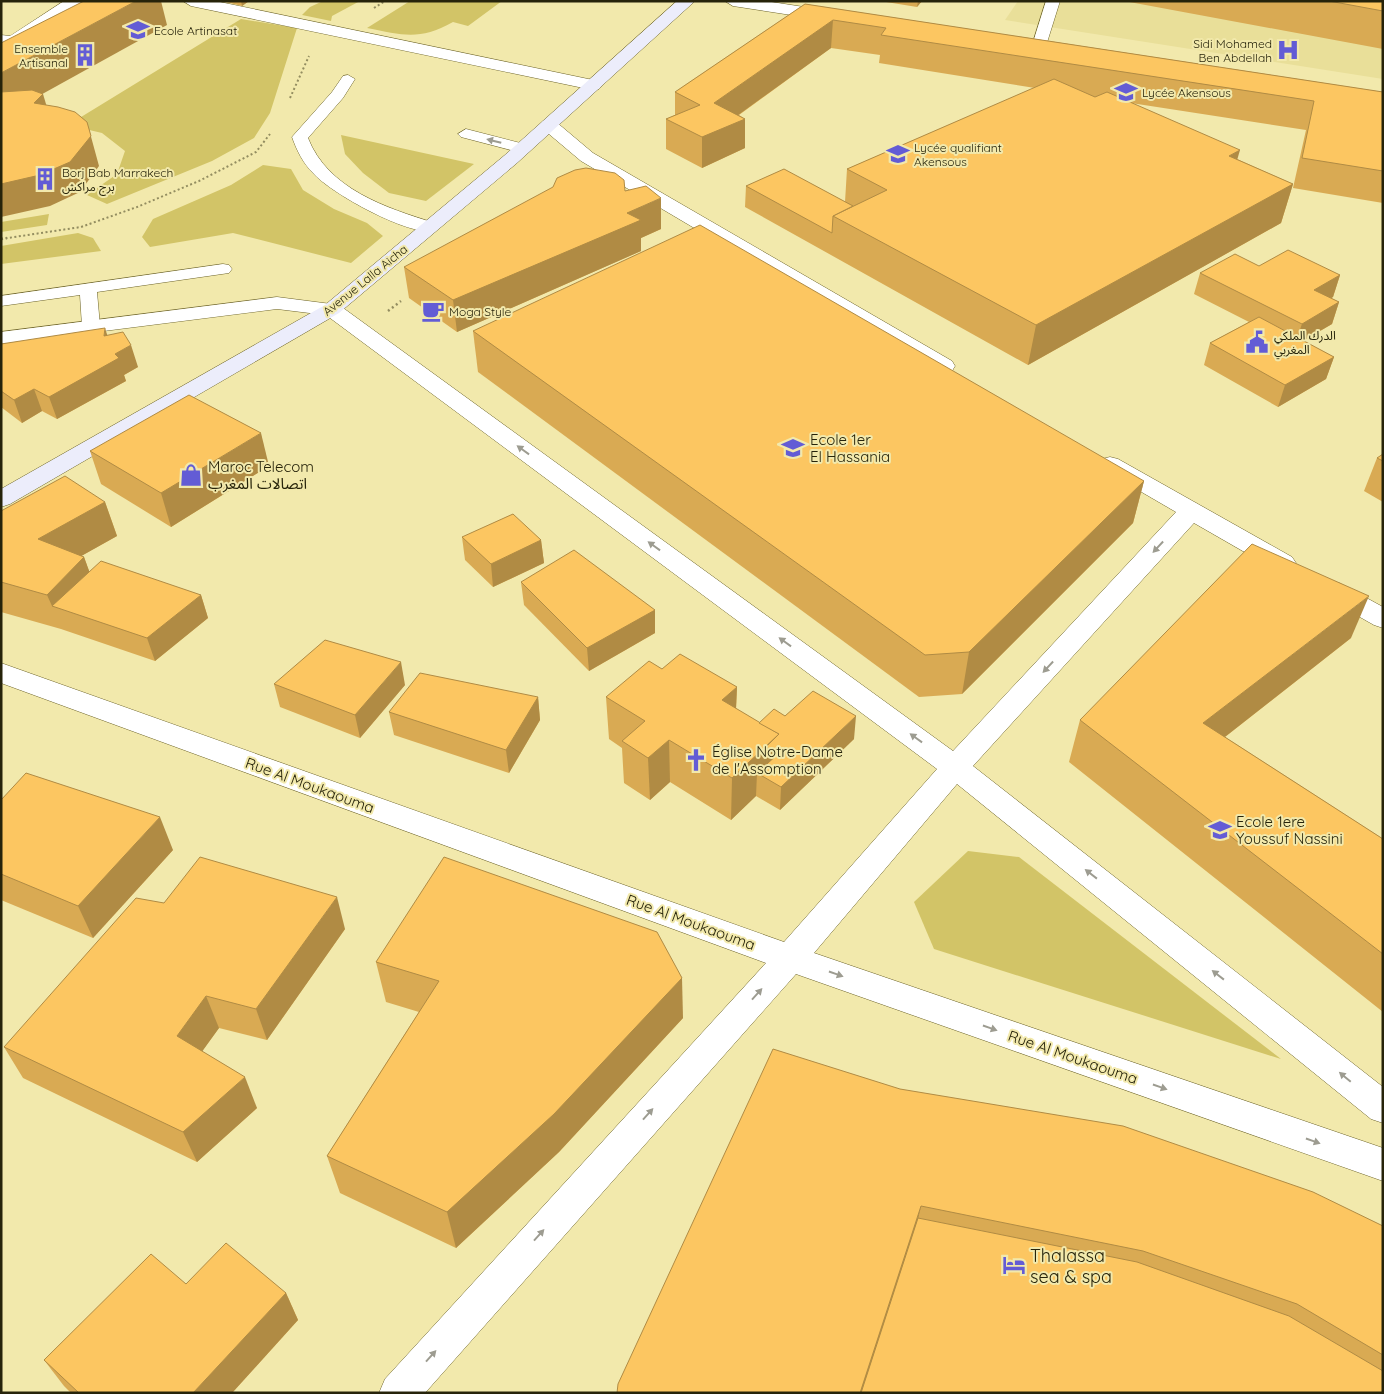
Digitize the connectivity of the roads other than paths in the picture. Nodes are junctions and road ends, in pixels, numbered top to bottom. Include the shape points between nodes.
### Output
1 (75, 1) edge
2 (191, 1) edge
3 (687, 1) edge
4 (733, 1) edge
5 (1053, 1) edge
6 (844, 18) edge
7 (1, 40) edge
8 (1018, 46) edge
9 (1038, 49) junction
10 (1058, 52) edge
11 (348, 79) dead end
12 (593, 85) junction
13 (548, 124) junction
14 (461, 139) dead end
15 (516, 154) junction
16 (429, 227) junction
17 (223, 268) dead end
18 (88, 289) junction
19 (1, 301) edge
20 (332, 309) junction
21 (91, 326) junction
22 (1, 338) edge
23 (958, 375) edge
24 (1096, 456) edge
25 (1, 499) edge
26 (1191, 511) junction
27 (1383, 619) edge
28 (1, 673) edge
29 (956, 767) junction
30 (790, 958) junction
31 (1383, 1108) edge
32 (1383, 1165) edge
33 (399, 1393) edge

1 - 7 street via 13,41
2 - 12 street
3 - 12 street, Avenue Lalla Aicha
4 - 6 street
5 - 9 lane
8 - 9 street
9 - 10 street
11 - 16 lane via 300,137 302,150 315,166 350,195 382,212
12 - 13 street, Avenue Lalla Aicha
13 - 15 street, Avenue Lalla Aicha
13 - 23 street via 587,157
14 - 15 lane
15 - 16 street, Avenue Lalla Aicha
16 - 20 street, Avenue Lalla Aicha
17 - 18 lane
18 - 19 lane
18 - 21 lane
20 - 21 street via 277,303
20 - 25 street, Avenue Lalla Aicha
29 -> 20 street
21 - 22 street
24 - 26 street
26 - 27 street
26 -> 29 street
28 - 30 street, Rue Al Moukaouma
29 - 30 street
31 -> 29 street
30 -> 32 street, Rue Al Moukaouma
33 -> 30 street

